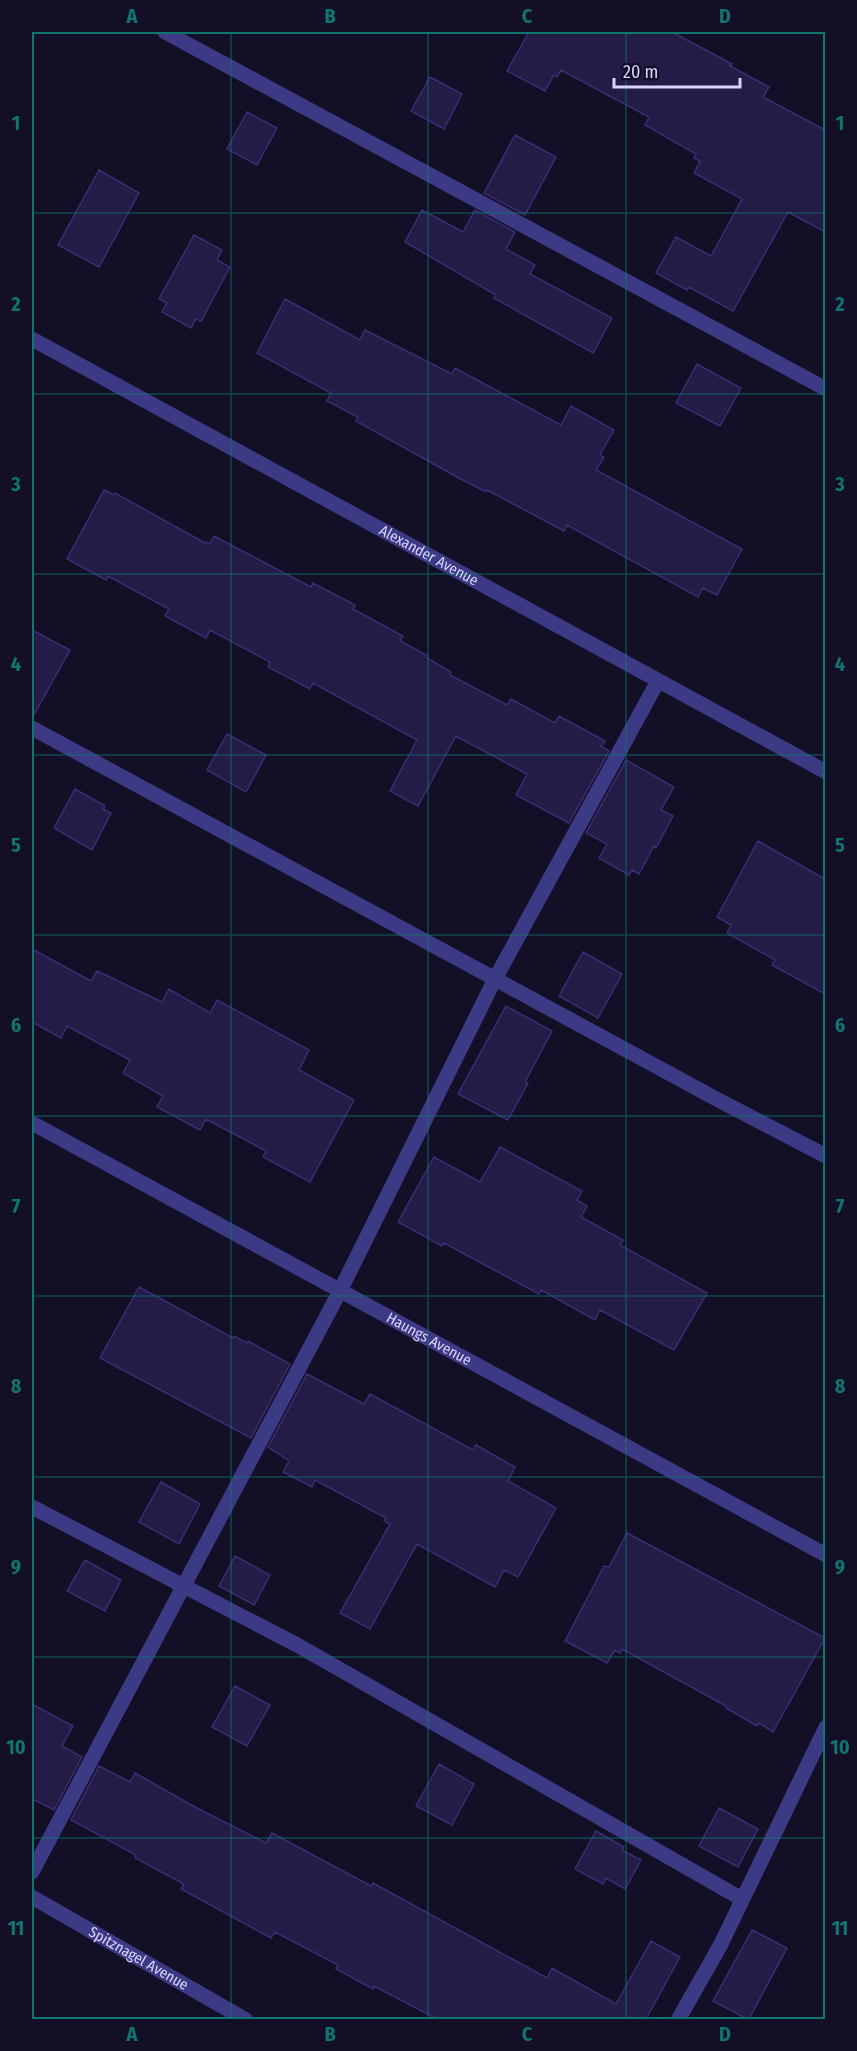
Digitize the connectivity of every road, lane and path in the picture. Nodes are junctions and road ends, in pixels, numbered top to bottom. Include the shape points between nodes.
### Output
1 (165, 32) edge
2 (32, 339) edge
3 (825, 389) edge
4 (658, 681) junction
5 (32, 728) edge
6 (825, 772) edge
7 (495, 979) junction
8 (32, 1123) edge
9 (825, 1156) edge
10 (340, 1291) junction
11 (32, 1507) edge
12 (825, 1555) edge
13 (184, 1586) junction
14 (825, 1727) edge
15 (32, 1872) edge
16 (32, 1897) edge
17 (742, 1899) junction
18 (246, 2019) edge
19 (678, 2019) edge

1 - 3 street
2 - 4 street, Alexander Avenue
4 - 6 street, Alexander Avenue
4 - 7 street
5 - 7 street
7 - 9 street
7 - 10 street
8 - 10 street, Haungs Avenue
10 - 12 street, Haungs Avenue
10 - 13 street
11 - 13 street
13 - 15 street
13 - 17 street via 298,1646
14 - 17 street
16 - 18 street, Spitznagel Avenue
17 - 19 street

